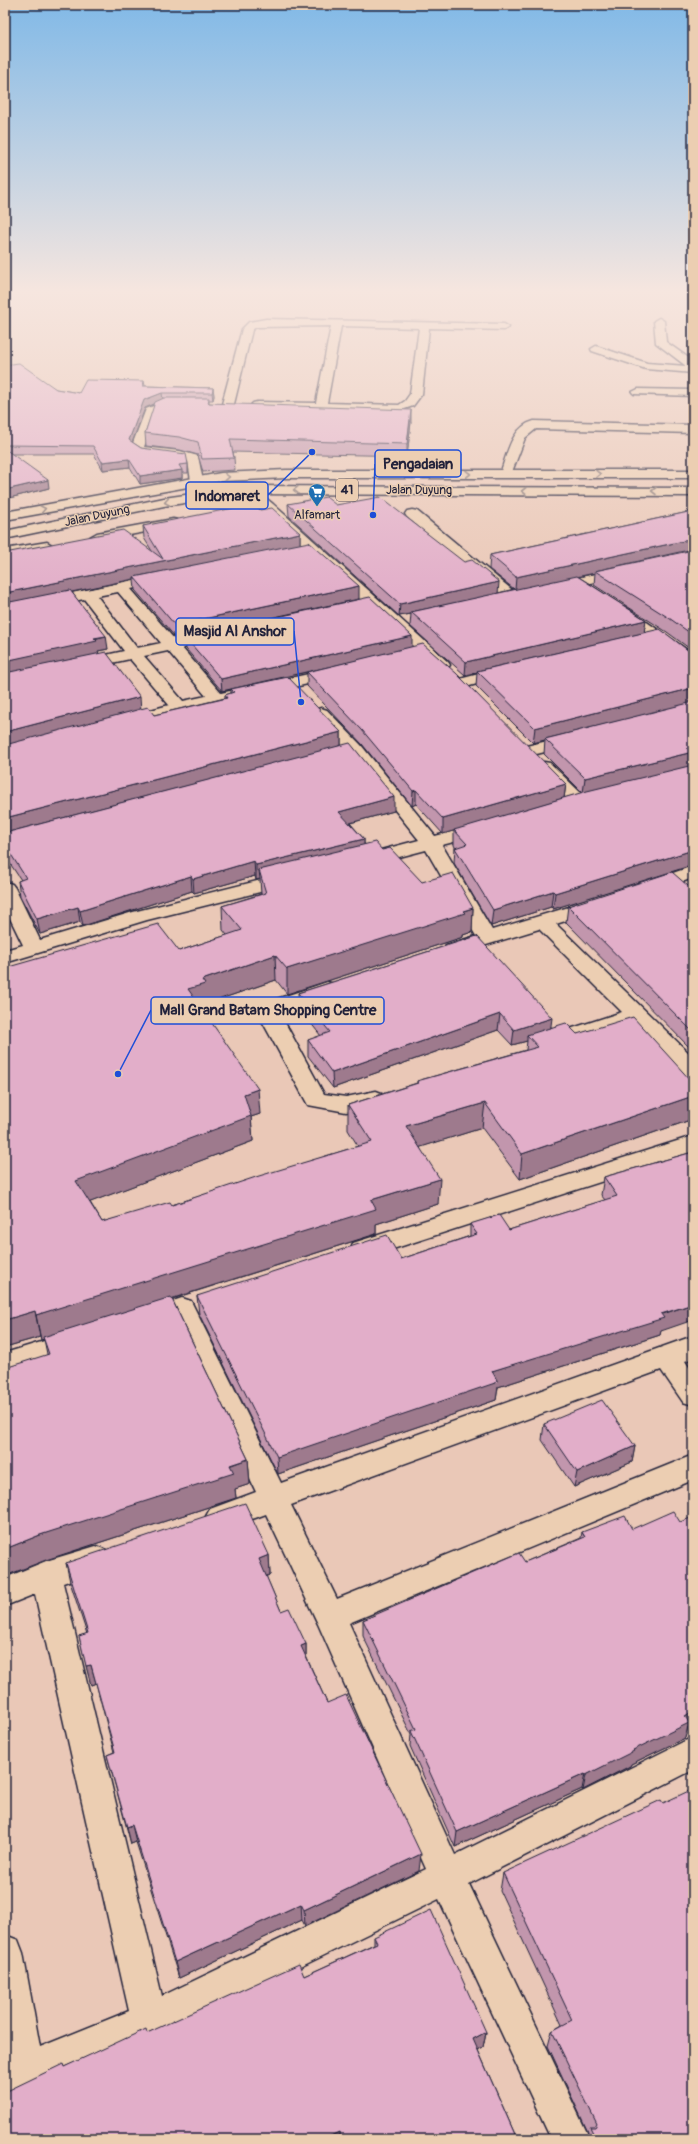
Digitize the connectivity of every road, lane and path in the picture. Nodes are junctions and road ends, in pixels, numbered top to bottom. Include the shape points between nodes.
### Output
1 (238, 394) edge
2 (323, 394) edge
3 (416, 394) edge
4 (192, 405) edge
5 (214, 405) edge
6 (236, 405) junction
7 (321, 406) junction
8 (693, 429) edge
9 (506, 474) junction
10 (693, 474) edge
11 (197, 481) junction
12 (247, 490) junction
13 (693, 492) edge
14 (268, 507) junction
15 (252, 510) edge
16 (412, 514) dead end
17 (5, 516) edge
18 (183, 522) edge
19 (5, 535) edge
20 (82, 540) edge
21 (59, 544) edge
22 (313, 548) junction
23 (297, 551) edge
24 (5, 553) edge
25 (636, 569) edge
26 (175, 576) edge
27 (577, 582) junction
28 (121, 586) junction
29 (540, 590) edge
30 (87, 593) junction
31 (526, 593) edge
32 (596, 594) edge
33 (511, 596) junction
34 (496, 600) edge
35 (372, 602) junction
36 (609, 603) edge
37 (357, 606) edge
38 (5, 611) edge
39 (412, 619) edge
40 (397, 623) junction
41 (233, 632) edge
42 (661, 636) junction
43 (638, 642) edge
44 (171, 645) junction
45 (133, 653) junction
46 (693, 661) edge
47 (65, 668) edge
48 (523, 668) edge
49 (352, 669) edge
50 (462, 683) junction
51 (302, 692) junction
52 (472, 694) edge
53 (217, 699) junction
54 (179, 707) junction
55 (111, 725) edge
56 (587, 736) edge
57 (557, 808) edge
58 (498, 825) edge
59 (432, 844) junction
60 (347, 865) edge
61 (693, 872) edge
62 (309, 874) edge
63 (5, 888) edge
64 (543, 922) junction
65 (487, 938) junction
66 (34, 948) junction
67 (434, 955) edge
68 (5, 957) edge
69 (343, 984) edge
70 (636, 1015) junction
71 (531, 1050) edge
72 (693, 1070) edge
73 (398, 1092) edge
74 (693, 1144) edge
75 (340, 1257) edge
76 (182, 1308) dead end
77 (94, 1336) edge
78 (693, 1347) edge
79 (667, 1357) junction
80 (5, 1364) edge
81 (693, 1394) edge
82 (693, 1467) edge
83 (275, 1499) junction
84 (194, 1526) edge
85 (120, 1551) edge
86 (46, 1575) junction
87 (5, 1592) edge
88 (330, 1616) junction
89 (693, 1753) edge
90 (447, 1877) junction
91 (5, 1953) edge
92 (150, 2021) junction
93 (15, 2076) edge
94 (570, 2139) edge

1 - 6 main road
2 - 7 main road
3 - 7 main road via 411,403 399,408
4 - 11 main road via 163,405 150,411 137,448 178,453 194,459
5 - 6 main road
6 - 7 main road
8 - 9 main road via 534,425 526,428 522,434
9 -> 10 main road, Jalan Duyung / 41
11 -> 9 main road, Jalan Duyung / 41 via 220,477 286,474
17 -> 11 main road, Jalan Duyung / 41
13 -> 12 main road, Jalan Duyung / 41
12 - 14 main road
12 -> 19 main road, Jalan Duyung / 41 via 164,502
14 - 15 main road
14 - 22 main road
16 - 33 main road
18 - 20 main road
21 - 24 main road
22 - 23 main road
22 - 35 main road
25 - 27 main road
26 - 28 main road
27 - 29 main road
27 - 32 main road
28 - 30 main road
28 - 44 main road
30 - 38 main road
30 - 45 main road
31 - 33 main road
33 - 34 main road
35 - 37 main road
35 - 40 main road
36 - 42 main road
39 - 40 main road
40 - 50 main road via 419,653
41 - 44 main road
42 - 43 main road
42 - 46 main road
44 - 45 main road
44 - 53 main road
45 - 47 main road
45 - 54 main road
48 - 50 main road
49 - 51 main road
50 - 52 main road
51 - 53 main road
51 - 59 main road via 347,751
53 - 54 main road
54 - 55 main road
56 - 57 main road via 522,746 586,800
58 - 59 main road
59 - 60 main road
59 - 65 main road
61 - 64 main road via 681,886 623,896
62 - 66 main road via 140,916
63 - 66 main road
64 - 65 main road
64 - 70 main road
65 - 67 main road
66 - 68 main road
69 - 73 main road via 278,1006 272,1019 316,1100 339,1106 360,1104
70 - 71 main road
70 - 72 main road
74 - 75 main road
76 - 83 main road
77 - 80 main road
78 - 79 main road
79 - 81 main road
79 - 83 main road
82 - 88 main road
83 - 84 main road
83 - 88 main road
85 - 86 main road
86 - 87 main road
86 - 92 main road
88 - 90 main road
89 - 90 main road
90 - 92 main road
90 - 94 main road
91 - 93 main road
92 - 93 main road

